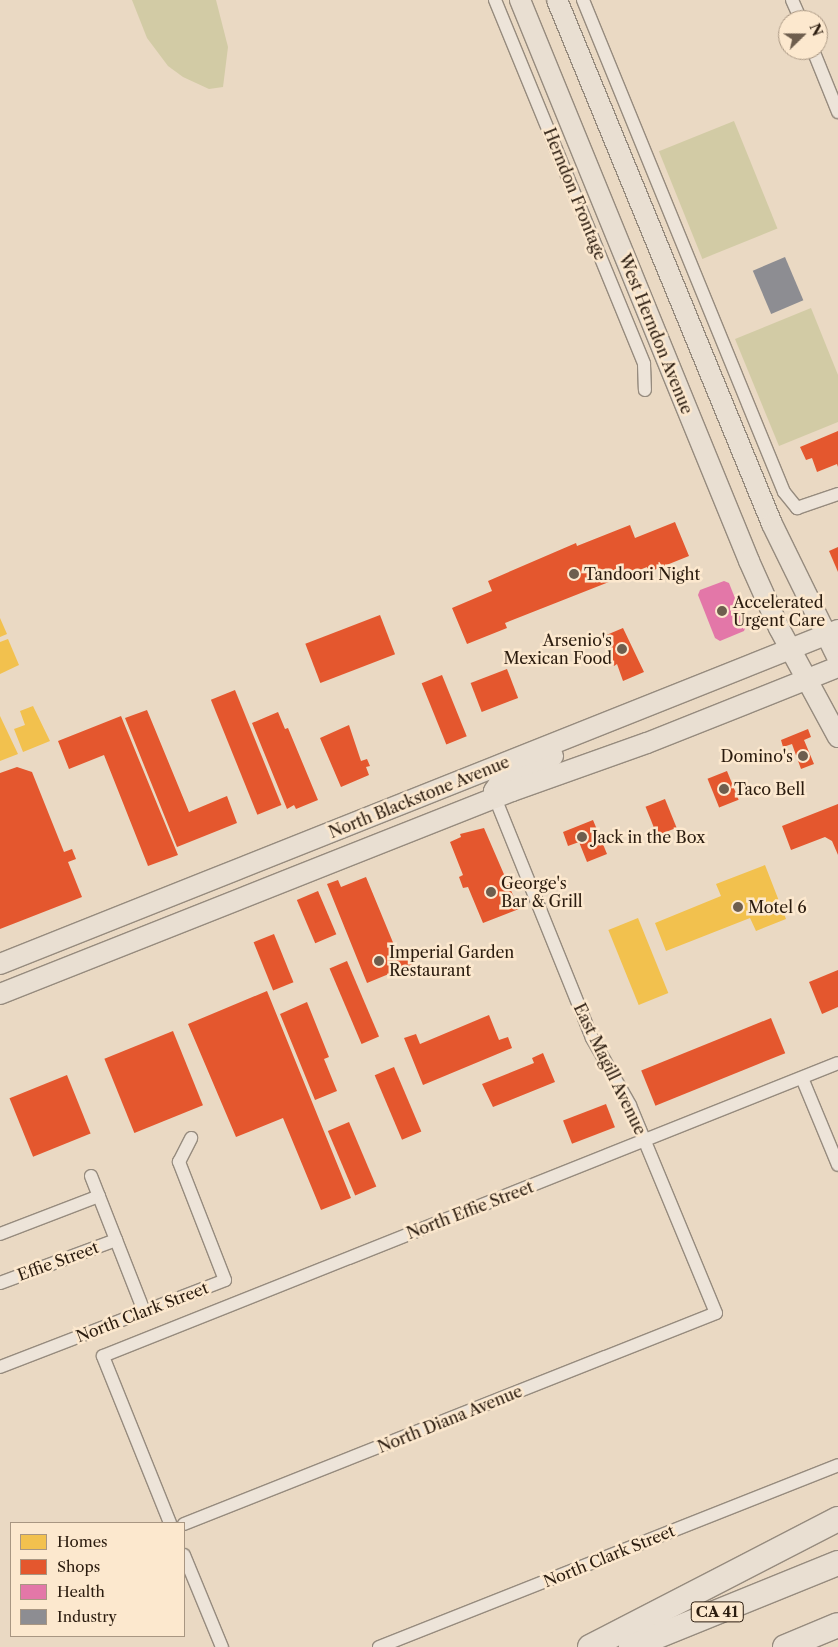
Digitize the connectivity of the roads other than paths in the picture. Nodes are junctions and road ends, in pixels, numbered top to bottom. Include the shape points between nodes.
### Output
1 (495, 0) edge
2 (520, 0) edge
3 (557, 0) edge
4 (583, 0) edge
5 (817, 60) edge
6 (838, 112) edge
7 (645, 390) dead end
8 (838, 494) edge
9 (834, 649) edge
10 (799, 664) junction
11 (838, 737) edge
12 (560, 741) junction
13 (494, 767) junction
14 (494, 798) junction
15 (380, 843) junction
16 (0, 964) edge
17 (0, 994) edge
18 (838, 1063) edge
19 (802, 1078) junction
20 (191, 1138) dead end
21 (646, 1141) junction
22 (838, 1166) edge
23 (91, 1176) dead end
24 (99, 1196) junction
25 (0, 1234) edge
26 (116, 1240) junction
27 (0, 1283) edge
28 (144, 1311) junction
29 (716, 1313) joint
30 (0, 1367) edge
31 (838, 1465) edge
32 (838, 1519) edge
33 (170, 1522) edge
34 (185, 1524) edge
35 (185, 1557) edge
36 (838, 1562) edge
37 (838, 1625) edge
38 (222, 1647) edge
39 (380, 1647) edge
40 (590, 1647) edge
41 (631, 1647) edge
42 (785, 1647) edge

1 - 7 street, Herndon Frontage via 644,364
2 - 10 main road, West Herndon Avenue via 749,561
3 - 9 main road via 772,524
4 - 8 street via 784,492 797,508
5 - 6 street
9 - 10 main road, North Blackstone Avenue
9 - 10 main road, North Blackstone Avenue
10 - 11 main road, West Herndon Avenue
10 - 12 main road, North Blackstone Avenue
10 - 14 main road, North Blackstone Avenue via 647,743
12 - 13 main road, North Blackstone Avenue
12 - 14 main road via 551,759 500,782
13 - 15 main road via 489,778 474,791 390,824
13 - 16 main road, North Blackstone Avenue
14 - 15 main road, North Blackstone Avenue
14 - 21 street, East Magill Avenue via 592,1038 630,1105
15 - 17 main road, North Blackstone Avenue
18 - 19 street, North Effie Street
19 - 21 street, North Effie Street
19 - 22 street
20 - 28 street, North Clark Street via 179,1162 225,1280
21 - 29 street, East Magill Avenue
21 - 33 street, North Effie Street via 102,1356
23 - 24 street
24 - 25 street
24 - 26 street
26 - 27 street, Effie Street
26 - 28 street
28 - 30 street, North Clark Street
29 - 34 street, North Diana Avenue
31 - 39 street, North Clark Street
32 - 40 highway
35 - 38 street
36 - 41 highway, CA 41
37 - 42 highway

